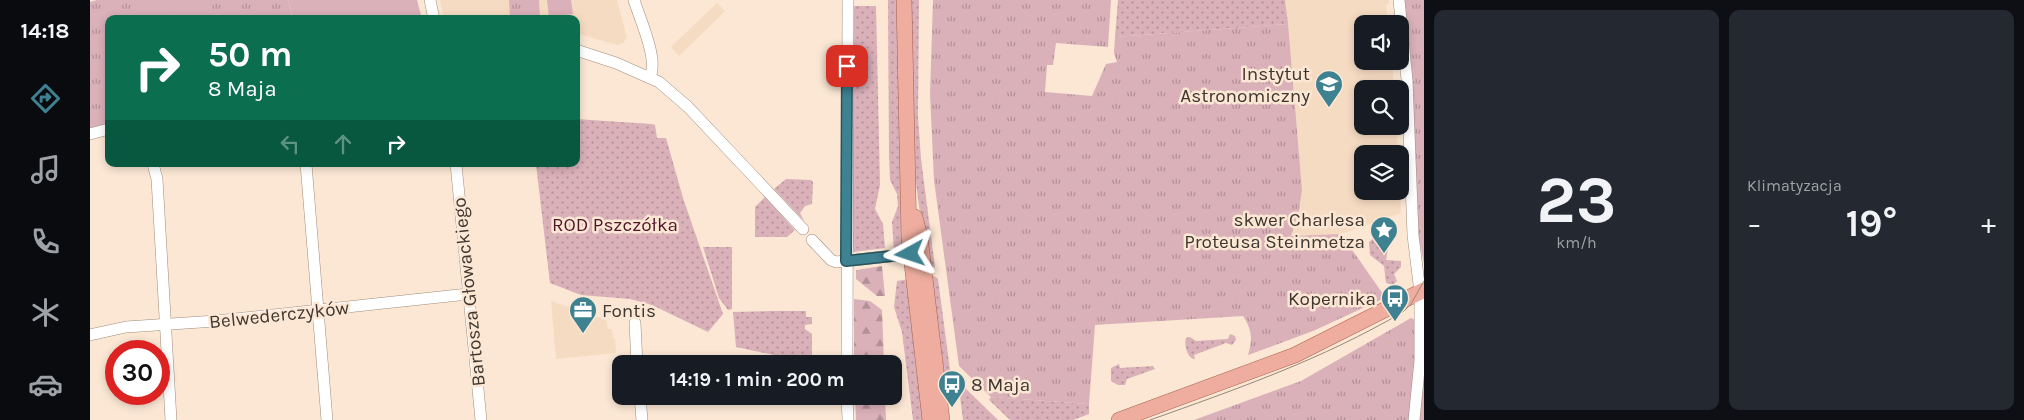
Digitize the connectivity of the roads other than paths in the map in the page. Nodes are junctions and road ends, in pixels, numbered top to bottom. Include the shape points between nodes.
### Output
1 (430, 0) edge
2 (634, 0) edge
3 (848, 0) edge
4 (904, 0) edge
5 (1398, 0) edge
6 (433, 15) edge
7 (580, 51) edge
8 (650, 76) junction
9 (105, 130) edge
10 (90, 134) edge
11 (154, 167) edge
12 (306, 167) edge
13 (456, 167) edge
14 (910, 196) junction
15 (803, 229) dead end
16 (812, 240) dead end
17 (910, 254) junction
18 (846, 261) junction
19 (1422, 291) edge
20 (468, 294) junction
21 (318, 310) junction
22 (634, 323) dead end
23 (165, 325) junction
24 (90, 335) edge
25 (636, 355) edge
26 (846, 355) edge
27 (641, 405) edge
28 (847, 405) edge
29 (171, 420) edge
30 (327, 420) edge
31 (480, 420) edge
32 (642, 420) edge
33 (848, 420) edge
34 (930, 420) edge
35 (942, 420) edge
36 (1119, 420) edge
37 (1414, 420) edge

1 - 6 street
2 - 8 street via 650,51 653,66
3 - 18 street
4 - 14 main road via 905,126
5 - 19 street via 1407,80 1414,235
7 - 8 street
8 - 15 street via 688,107
9 - 10 street
11 - 23 street
12 - 21 street
13 - 20 street, Bartosza Głowackiego
14 - 17 main road
14 - 35 main road via 920,237
16 - 18 street via 831,260
17 - 18 street
17 - 34 main road
18 - 26 street
19 - 36 main road via 1295,355
19 - 37 street
20 - 21 street, Belwederczyków
20 - 31 street, Bartosza Głowackiego
21 - 23 street, Belwederczyków
21 - 30 street
22 - 25 street
23 - 24 street, Belwederczyków via 121,328
23 - 29 street
27 - 32 street
28 - 33 street

